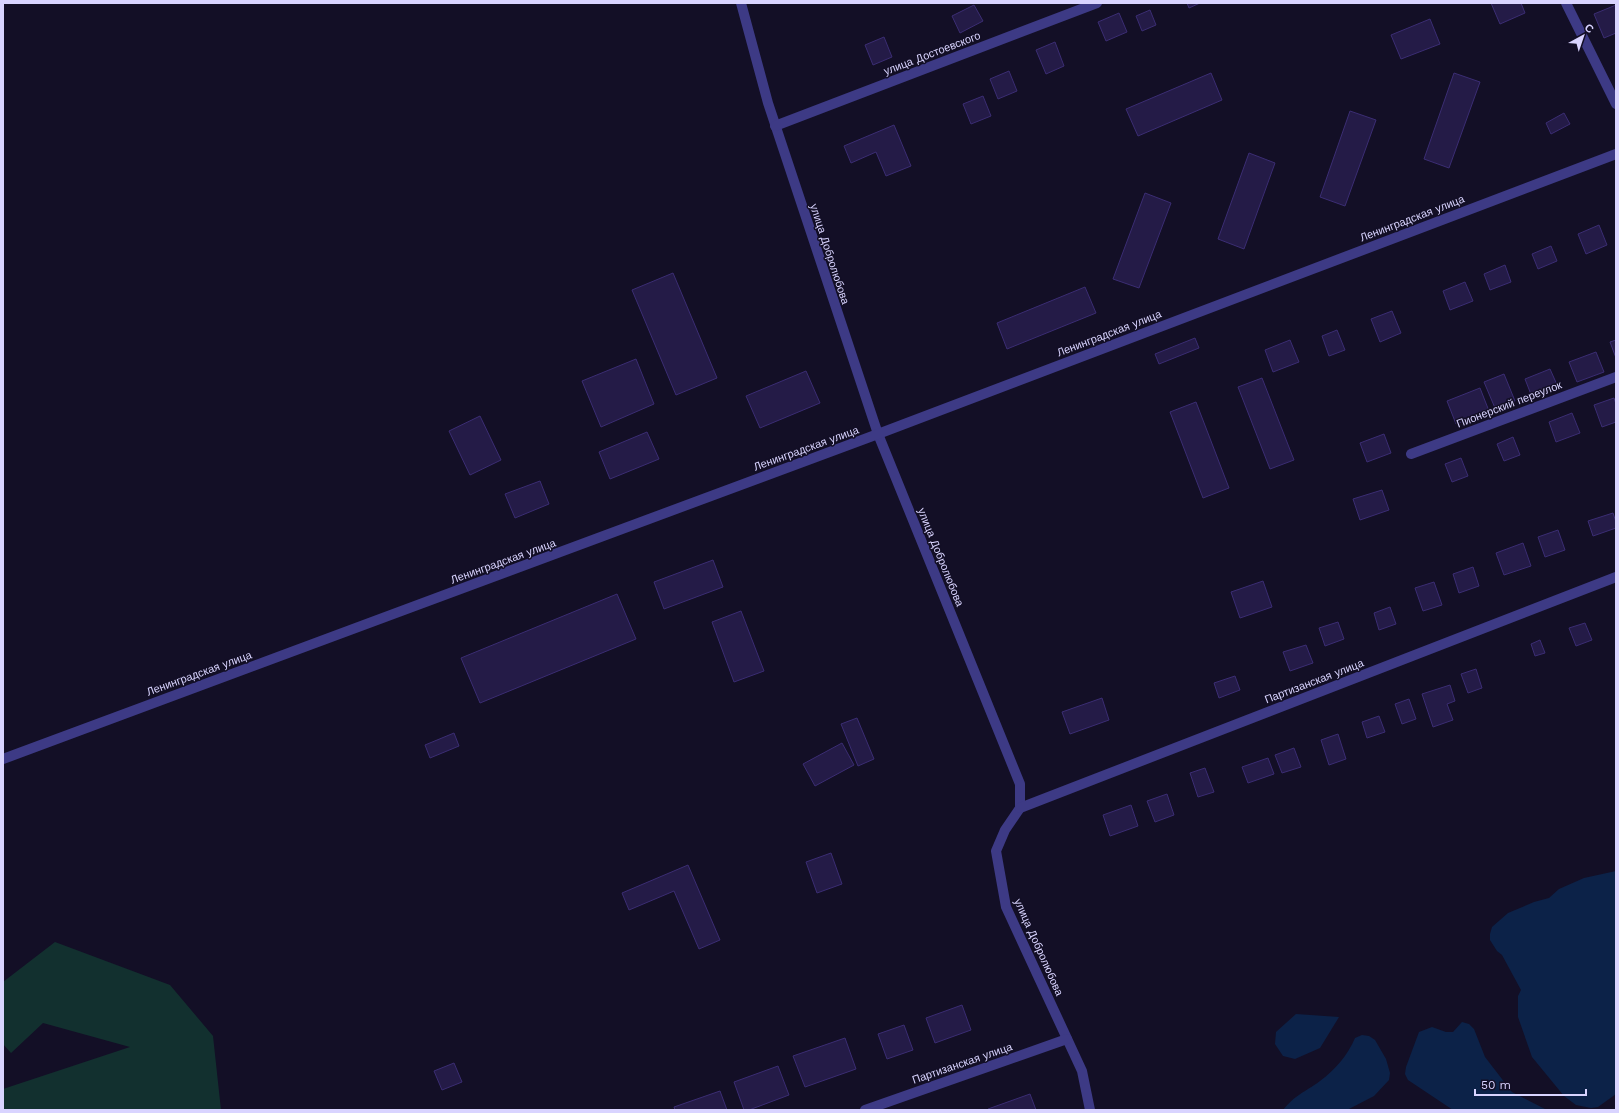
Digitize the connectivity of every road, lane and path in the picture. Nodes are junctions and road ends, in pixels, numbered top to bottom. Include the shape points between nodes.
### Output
1 (741, 3) edge
2 (1097, 3) edge
3 (1566, 3) edge
4 (1616, 104) edge
5 (775, 126) junction
6 (1616, 154) edge
7 (1616, 377) edge
8 (878, 434) junction
9 (1411, 454) dead end
10 (1616, 577) edge
11 (3, 759) edge
12 (1020, 808) junction
13 (1067, 1039) junction
14 (865, 1110) edge
15 (1090, 1110) edge

1 - 5 street, улица Добролюбова
2 - 5 street, улица Достоевского
3 - 4 street
5 - 8 street, улица Добролюбова
6 - 8 street, Ленинградская улица
7 - 9 street, Пионерский переулок
8 - 11 street, Ленинградская улица
8 - 12 street, улица Добролюбова via 1020,784
10 - 12 street, Партизанская улица
12 - 13 street, улица Добролюбова via 1005,830 996,851 1006,907
13 - 14 street, Партизанская улица
13 - 15 street, улица Добролюбова via 1082,1071

